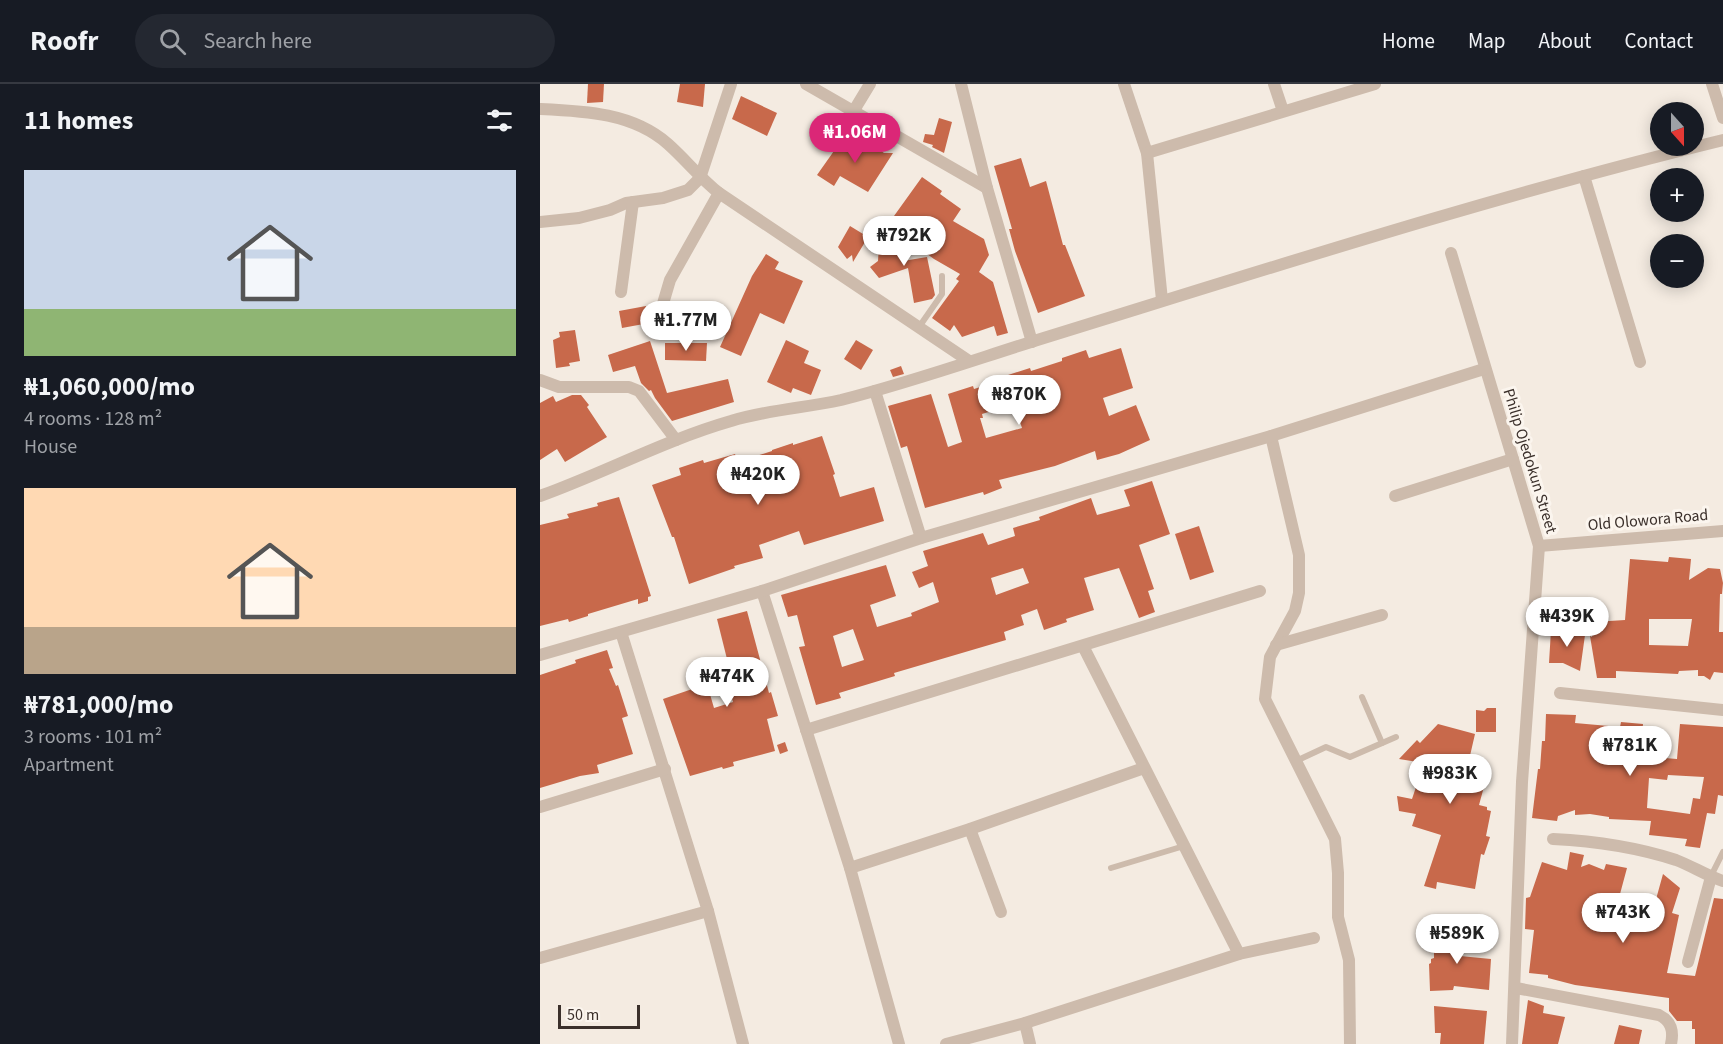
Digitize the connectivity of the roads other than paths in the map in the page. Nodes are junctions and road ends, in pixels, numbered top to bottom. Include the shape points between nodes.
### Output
1 (731, 84) edge
2 (806, 84) edge
3 (870, 84) edge
4 (961, 84) edge
5 (1124, 84) edge
6 (1274, 84) edge
7 (1375, 84) edge
8 (1712, 84) edge
9 (540, 109) edge
10 (1282, 111) junction
11 (853, 112) junction
12 (1723, 118) edge
13 (1723, 140) edge
14 (1148, 153) junction
15 (1584, 176) junction
16 (700, 178) junction
17 (987, 188) junction
18 (719, 193) junction
19 (633, 202) junction
20 (540, 222) edge
21 (1450, 253) dead end
22 (942, 276) dead end
23 (621, 292) dead end
24 (1162, 300) junction
25 (660, 327) dead end
26 (919, 327) junction
27 (1032, 342) junction
28 (969, 361) junction
29 (1640, 362) dead end
30 (1484, 369) junction
31 (540, 380) edge
32 (875, 391) junction
33 (1271, 436) junction
34 (676, 440) junction
35 (1513, 459) junction
36 (540, 496) edge
37 (1395, 496) dead end
38 (1723, 531) edge
39 (921, 538) junction
40 (1539, 546) junction
41 (762, 591) junction
42 (1260, 591) dead end
43 (1382, 615) dead end
44 (621, 632) junction
45 (1083, 645) junction
46 (1276, 645) junction
47 (540, 655) edge
48 (1560, 693) dead end
49 (1362, 697) dead end
50 (1723, 710) edge
51 (806, 730) junction
52 (1396, 737) dead end
53 (1382, 743) junction
54 (1296, 761) junction
55 (1144, 768) junction
56 (665, 769) junction
57 (540, 807) edge
58 (970, 829) junction
59 (1552, 839) dead end
60 (1185, 846) junction
61 (1723, 852) edge
62 (850, 868) junction
63 (1111, 868) dead end
64 (1717, 879) edge
65 (708, 911) junction
66 (1001, 912) dead end
67 (1314, 938) dead end
68 (1239, 954) junction
69 (540, 958) edge
70 (1688, 962) dead end
71 (1516, 988) junction
72 (1025, 1023) junction
73 (743, 1044) edge
74 (899, 1044) edge
75 (946, 1044) edge
76 (1030, 1044) edge
77 (1350, 1044) edge
78 (1512, 1044) edge
79 (1671, 1044) edge

1 - 16 street
2 - 11 street
3 - 11 street
4 - 17 street
5 - 14 street
6 - 10 street
7 - 10 street
8 - 12 street
9 - 16 street via 588,111 646,129 666,142
10 - 14 street
11 - 17 street
13 - 15 street
14 - 24 street
15 - 24 street
15 - 29 street
16 - 18 street
16 - 19 street via 677,195
17 - 27 street
18 - 25 street via 670,280
18 - 26 street
19 - 20 street via 579,218
19 - 23 street
21 - 30 street, Philip Ojedokun Street
22 - 26 lane via 942,294
24 - 27 street
26 - 28 street
27 - 28 street
28 - 32 street
30 - 33 street
30 - 35 street, Philip Ojedokun Street
31 - 34 street via 559,387 629,387 639,391
32 - 34 street via 733,420
32 - 39 street
33 - 39 street
33 - 46 street via 1301,569 1295,611
34 - 36 street
35 - 37 street
35 - 40 street, Philip Ojedokun Street
38 - 40 street, Old Olowora Road
39 - 41 street
40 - 71 street, Philip Ojedokun Street via 1522,782
41 - 44 street
41 - 51 street
42 - 45 street
43 - 46 street
44 - 47 street
44 - 56 street
45 - 51 street
45 - 55 street
46 - 54 street via 1270,657 1265,699
48 - 50 street
49 - 53 lane
51 - 62 street
52 - 53 lane
53 - 54 lane via 1350,757 1326,747
54 - 77 street via 1335,839 1338,917 1349,960
55 - 58 street
55 - 60 street
56 - 57 street
56 - 65 street
58 - 62 street
58 - 66 street
59 - 64 street via 1647,851
60 - 63 lane
60 - 68 street
61 - 64 lane
62 - 74 street
64 - 70 street
65 - 69 street
65 - 73 street
67 - 68 street
68 - 72 street
71 - 78 street, Philip Ojedokun Street
71 - 79 street via 1659,1015 1671,1026
72 - 75 street
72 - 76 street

